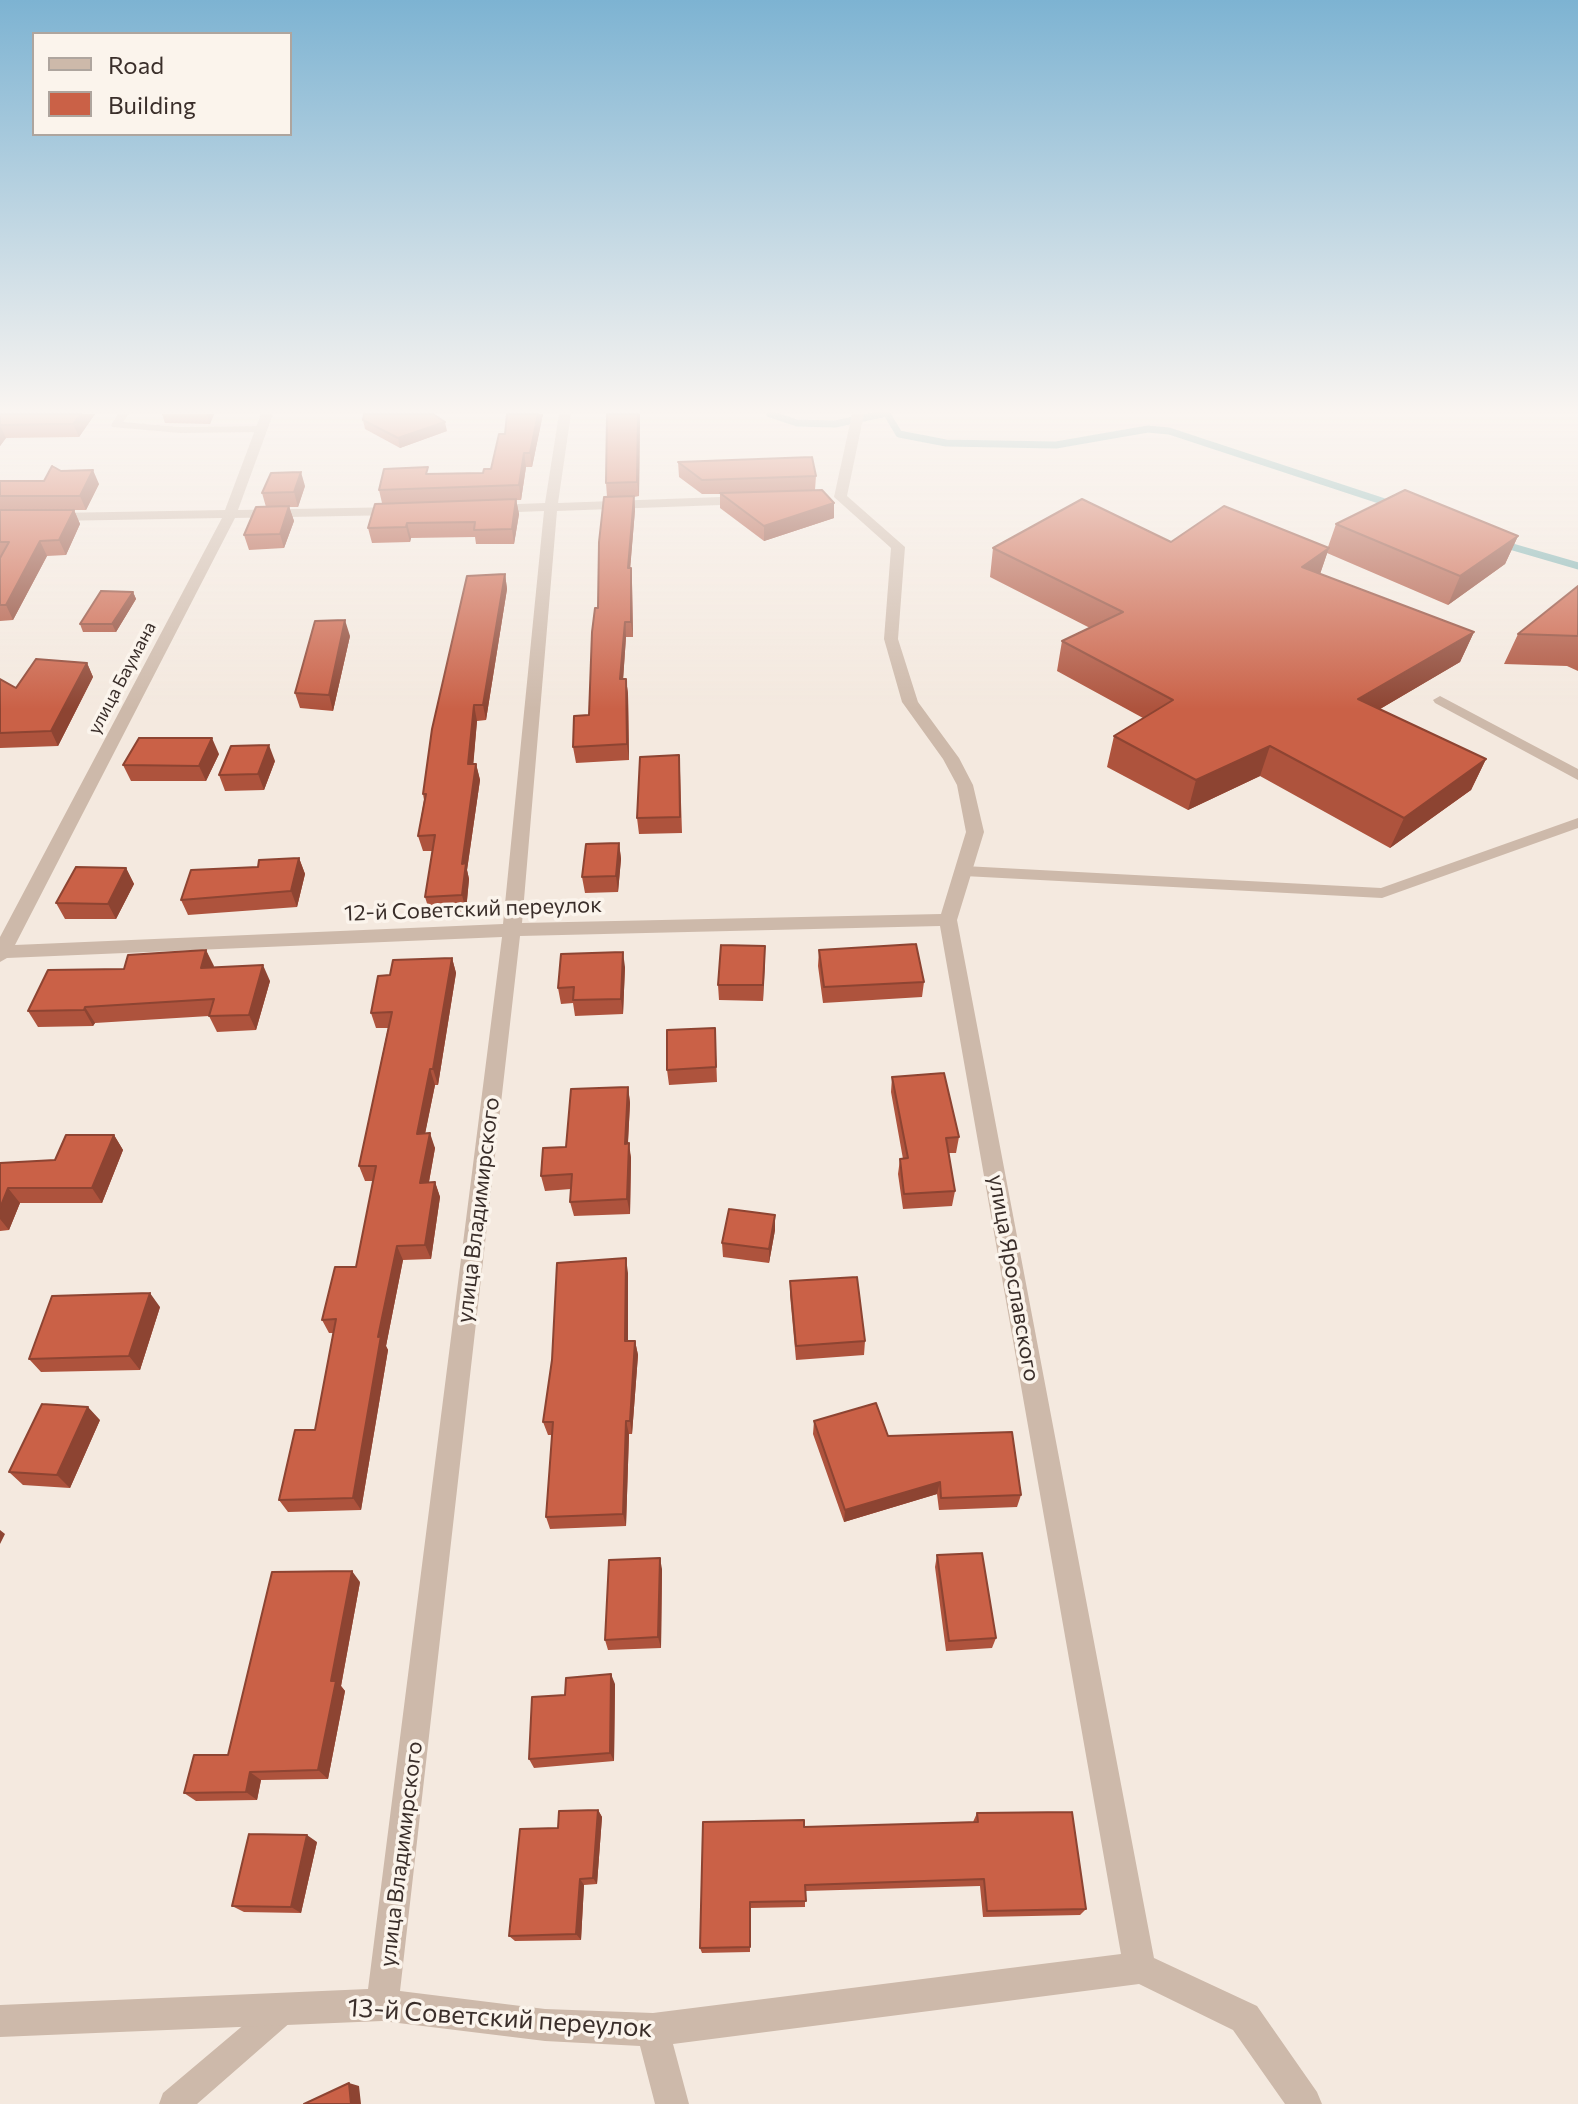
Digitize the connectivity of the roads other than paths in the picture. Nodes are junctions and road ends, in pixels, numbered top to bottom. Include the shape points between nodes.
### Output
1 (230, 512) edge
2 (369, 512) edge
3 (551, 512) edge
4 (852, 512) edge
5 (229, 516) junction
6 (0, 518) edge
7 (1440, 700) dead end
8 (1578, 775) edge
9 (1578, 823) edge
10 (964, 871) junction
11 (948, 920) junction
12 (512, 930) junction
13 (1, 953) edge
14 (1140, 1968) junction
15 (382, 2005) junction
16 (284, 2009) junction
17 (0, 2021) edge
18 (653, 2030) junction
19 (174, 2104) edge
20 (672, 2104) edge
21 (1305, 2104) edge

1 - 5 street, улица Баумана
2 - 5 street
3 - 12 street, улица Владимирского
4 - 10 street, улица Ярославского via 898,547 891,639 910,702 965,785 975,832
5 - 6 street
5 - 13 street, улица Баумана
7 - 8 lane
9 - 10 lane via 1382,893
10 - 11 street, улица Ярославского
11 - 12 street, 12-й Советский переулок
11 - 14 street, улица Ярославского
12 - 13 street, 12-й Советский переулок
12 - 15 street, улица Владимирского
14 - 18 street, 13-й Советский переулок
14 - 21 street via 1245,2018
15 - 16 street, 13-й Советский переулок
15 - 18 street, 13-й Советский переулок via 545,2025
16 - 17 street, 13-й Советский переулок
16 - 19 lane
18 - 20 street

